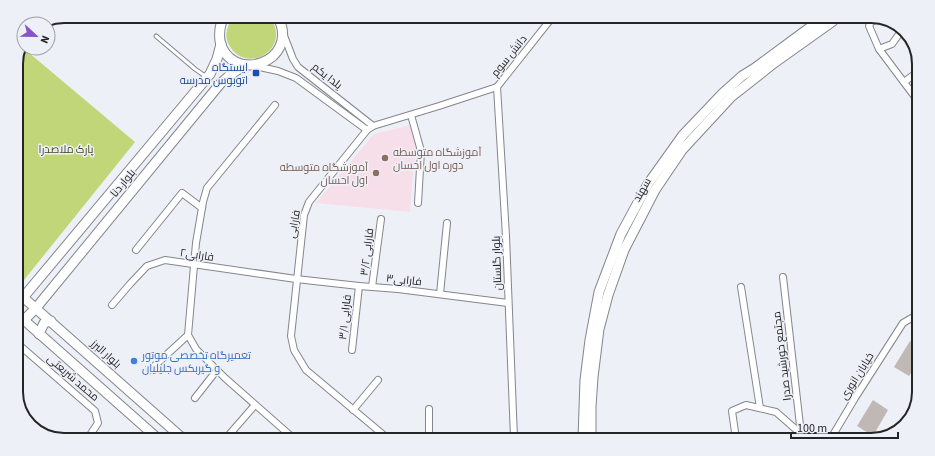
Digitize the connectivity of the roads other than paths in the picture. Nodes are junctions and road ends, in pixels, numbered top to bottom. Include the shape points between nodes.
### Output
1 (217, 23) edge
2 (222, 23) edge
3 (281, 23) edge
4 (281, 23) edge
5 (548, 23) edge
6 (816, 23) edge
7 (829, 23) edge
8 (871, 23) edge
9 (220, 28) junction
10 (899, 34) edge
11 (156, 36) dead end
12 (221, 44) junction
13 (878, 49) junction
14 (249, 65) junction
15 (912, 76) edge
16 (207, 77) junction
17 (904, 82) junction
18 (496, 87) junction
19 (912, 93) edge
20 (275, 105) dead end
21 (411, 115) junction
22 (373, 126) junction
23 (367, 130) junction
24 (418, 203) dead end
25 (202, 208) junction
26 (381, 219) dead end
27 (447, 223) dead end
28 (136, 250) dead end
29 (194, 264) junction
30 (783, 277) dead end
31 (296, 279) junction
32 (359, 286) junction
33 (372, 287) junction
34 (741, 287) dead end
35 (440, 294) junction
36 (24, 297) joint
37 (508, 303) junction
38 (112, 305) dead end
39 (36, 308) junction
40 (912, 318) edge
41 (24, 320) joint
42 (52, 321) junction
43 (39, 334) junction
44 (188, 335) junction
45 (23, 348) edge
46 (352, 350) dead end
47 (150, 370) dead end
48 (217, 370) junction
49 (378, 380) dead end
50 (195, 398) dead end
51 (255, 405) junction
52 (429, 408) dead end
53 (760, 408) junction
54 (353, 410) junction
55 (91, 433) edge
56 (152, 433) edge
57 (177, 433) edge
58 (231, 433) edge
59 (287, 433) edge
60 (381, 433) edge
61 (430, 433) edge
62 (514, 433) edge
63 (583, 433) edge
64 (591, 433) edge
65 (735, 433) edge
66 (800, 433) edge
67 (801, 433) edge
68 (836, 433) edge

1 - 9 main road
2 - 9 main road
3 - 14 main road, بلوار دنا via 282,41 272,58 263,63
4 - 22 street, یلدا یکم via 298,67
5 - 18 street, دانش سوم
6 - 63 main road, سهند via 742,76 723,93 683,135 648,184 621,234 599,292 585,380
7 - 64 main road, سهند via 731,97 682,150 655,190 624,250 599,329 592,377
8 - 13 street via 869,26
9 - 12 main road
10 - 13 street via 892,44
11 - 16 lane
12 - 14 main road via 230,58
12 - 16 main road, بلوار دنا via 217,60
13 - 17 street
14 - 23 street, یلدا یکم via 296,78
14 - 39 main road, بلوار دنا via 230,74 220,84
15 - 17 street
16 - 36 main road, بلوار دنا
17 - 19 street
18 - 21 street, فارابی
18 - 37 street, بلوار گلستان
20 - 25 street via 207,188
21 - 22 street, فارابی
21 - 24 street via 421,151
22 - 23 street, فارابی
23 - 31 street, فارابی via 309,202 304,215
25 - 28 street via 182,193
25 - 29 street
26 - 33 street, فارابی ۳/۲
27 - 35 street
29 - 31 street, فارابی۲
29 - 38 street, فارابی۲ via 164,260 148,266
29 - 44 street
30 - 67 street, مجتمع خورشید صدرا
31 - 32 street, فارابی۳
31 - 54 street, فارابی via 291,336 294,350 306,370
32 - 33 street, فارابی۳
32 - 46 street, فارابی ۳/۱
33 - 35 street, فارابی۳
34 - 53 street
35 - 37 street, فارابی۳
36 - 39 main road, بلوار البرز
37 - 62 street, بلوار گلستان
39 - 41 main road, بلوار دنا
39 - 42 main road, بلوار البرز
40 - 68 street, خیابان انوری via 903,323 855,398
41 - 43 main road
42 - 43 main road via 44,323
42 - 57 main road, بلوار البرز
43 - 56 main road
44 - 47 street
44 - 48 street via 196,349
45 - 55 street, محمد شریعتی via 95,411 98,423
48 - 50 street
48 - 51 street
49 - 54 street
51 - 58 street
51 - 59 street
52 - 61 street
53 - 65 street, مجتمع خورشید صدرا via 746,405 732,411
53 - 66 street, مجتمع خورشید صدرا via 776,412
54 - 60 street, فارابی

